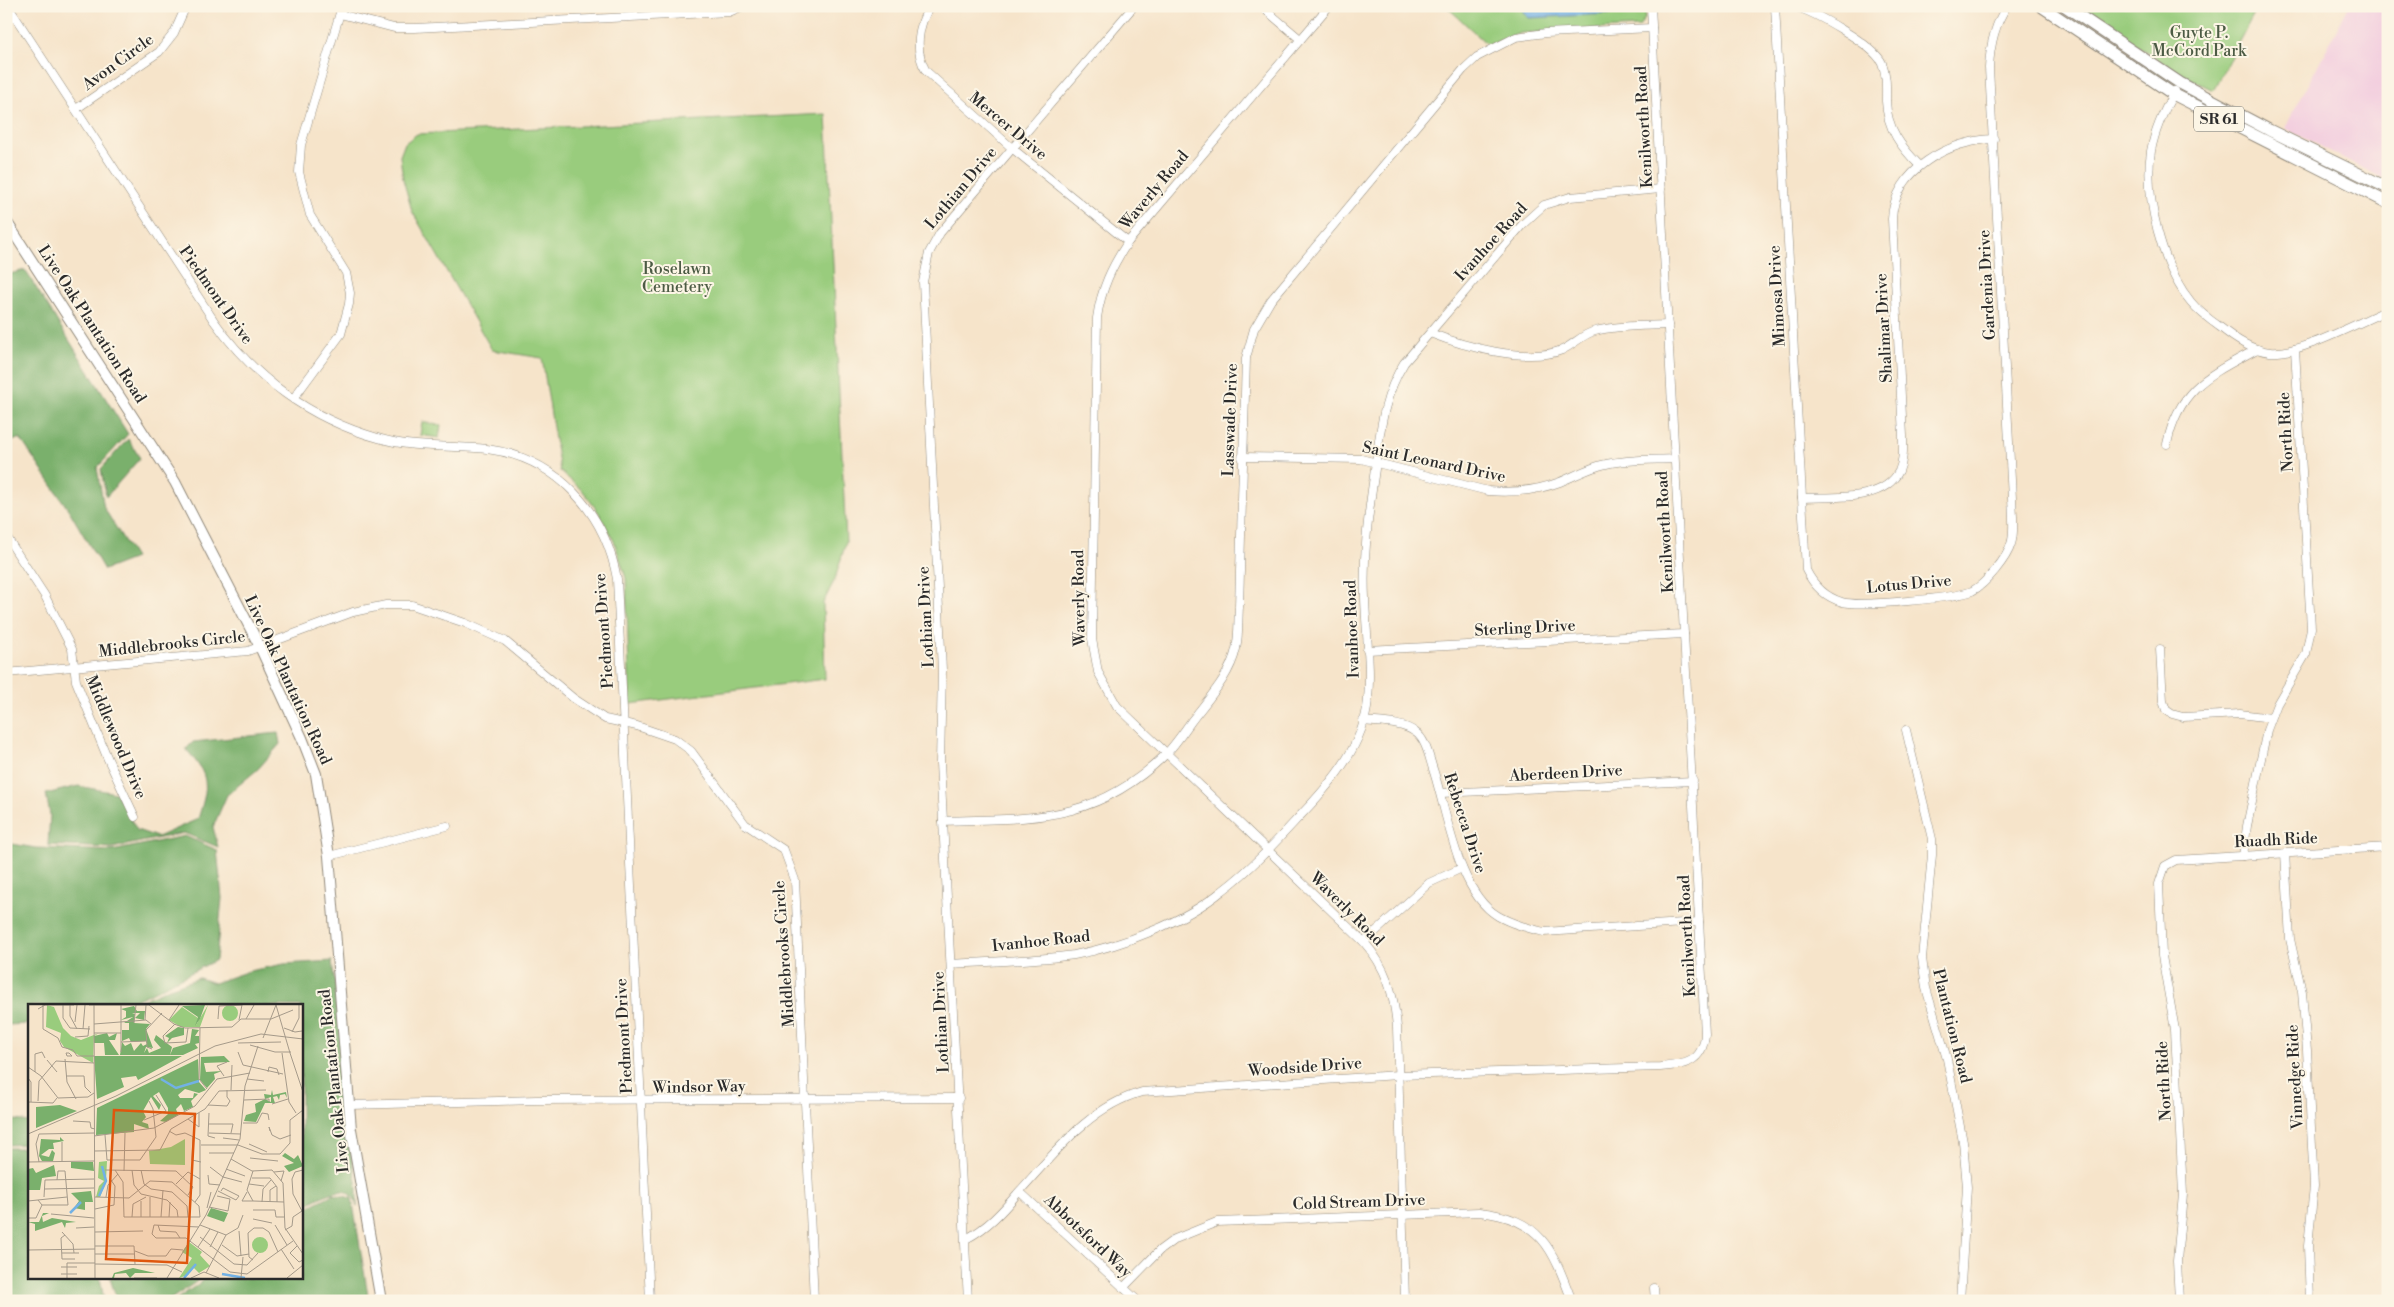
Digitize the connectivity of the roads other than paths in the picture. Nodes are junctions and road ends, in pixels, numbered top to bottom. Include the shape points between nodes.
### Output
1 (8, 6) edge
2 (186, 6) edge
3 (743, 6) edge
4 (930, 6) edge
5 (1134, 6) edge
6 (1261, 6) edge
7 (1329, 6) edge
8 (1651, 6) edge
9 (1775, 6) edge
10 (1793, 6) edge
11 (2007, 6) edge
12 (2041, 6) edge
13 (2065, 6) edge
14 (341, 10) edge
15 (1652, 28) junction
16 (1300, 39) junction
17 (2180, 83) junction
18 (2173, 94) junction
19 (76, 109) junction
20 (1994, 139) junction
21 (1013, 149) junction
22 (1920, 166) junction
23 (2355, 172) junction
24 (2350, 184) junction
25 (2388, 188) edge
26 (1661, 189) junction
27 (2388, 203) edge
28 (6, 221) edge
29 (1128, 242) junction
30 (2388, 310) edge
31 (1668, 325) junction
32 (1430, 333) junction
33 (2257, 349) junction
34 (2295, 349) junction
35 (293, 399) junction
36 (2167, 444) dead end
37 (1242, 457) junction
38 (1674, 459) junction
39 (1376, 461) junction
40 (1802, 498) junction
41 (6, 536) edge
42 (2001, 563) joint
43 (1813, 583) joint
44 (1684, 634) junction
45 (260, 647) junction
46 (2160, 649) dead end
47 (1368, 650) junction
48 (74, 668) junction
49 (6, 674) edge
50 (2271, 718) junction
51 (1364, 721) junction
52 (624, 725) junction
53 (1906, 730) dead end
54 (1166, 754) junction
55 (1693, 780) junction
56 (1441, 793) junction
57 (135, 817) dead end
58 (943, 821) junction
59 (447, 826) dead end
60 (2388, 847) edge
61 (1268, 851) junction
62 (2285, 853) junction
63 (329, 856) junction
64 (2243, 856) junction
65 (2168, 864) joint
66 (1462, 868) junction
67 (1699, 922) junction
68 (1364, 942) junction
69 (951, 964) junction
70 (1700, 1055) joint
71 (1398, 1075) junction
72 (959, 1098) junction
73 (805, 1099) junction
74 (641, 1101) junction
75 (350, 1105) junction
76 (1020, 1192) junction
77 (1403, 1215) junction
78 (966, 1239) junction
79 (1123, 1288) junction
80 (1654, 1288) dead end
81 (381, 1301) edge
82 (650, 1301) edge
83 (814, 1301) edge
84 (968, 1301) edge
85 (1138, 1301) edge
86 (1406, 1301) edge
87 (1572, 1301) edge
88 (1655, 1301) edge
89 (1960, 1301) edge
90 (2179, 1301) edge
91 (2310, 1301) edge

1 - 19 street, Piedmont Drive
2 - 19 street, Avon Circle via 174,33 158,52
3 - 14 street via 729,12 415,28 394,28
4 - 21 street, Mercer Drive via 919,34 922,65
5 - 21 street, Lothian Drive
6 - 16 street
7 - 16 street, Waverly Road
8 - 15 street, Kenilworth Road
9 - 40 street, Mimosa Drive
10 - 22 street via 1821,17 1878,55 1885,72 1887,117 1891,130
11 - 20 street, Gardenia Drive via 1990,47
12 - 18 main road, SR 61
13 - 17 main road, SR 61
14 - 35 street via 301,145 299,172 310,215 346,273 349,304 341,334
15 - 26 street, Kenilworth Road
15 - 37 street, Lasswade Drive via 1516,37 1477,57 1463,70 1271,300 1259,320 1246,358
16 - 29 street, Waverly Road
17 - 18 street
17 - 23 main road, SR 61
18 - 24 main road, SR 61
18 - 33 street via 2155,134 2150,169 2154,209 2167,258 2192,304 2232,336
19 - 35 street, Piedmont Drive via 228,342 255,370
20 - 22 street, Shalimar Drive via 1946,150
20 - 42 street, Gardenia Drive via 2013,517 2011,543
21 - 29 street, Mercer Drive
21 - 58 street, Lothian Drive via 940,233 929,254 923,282 942,670 940,763
22 - 40 street, Shalimar Drive via 1900,189 1892,208 1903,436 1899,471 1886,486 1872,492
23 - 24 main road
23 - 25 main road, SR 61
24 - 27 main road, SR 61
26 - 31 street, Kenilworth Road
26 - 32 street, Ivanhoe Road via 1570,196 1544,205 1522,225
28 - 45 street, Live Oak Plantation Road via 175,482
29 - 54 street, Waverly Road via 1109,275 1097,318 1092,639 1098,672 1112,698
30 - 34 street
31 - 32 street via 1605,329 1592,332 1560,351 1528,355 1498,353
31 - 38 street, Kenilworth Road
32 - 39 street, Ivanhoe Road via 1404,362 1390,387 1382,415
33 - 34 street via 2272,352
33 - 36 street via 2198,384 2182,403
34 - 50 street, North Ride via 2310,628 2306,654
35 - 52 street, Piedmont Drive via 335,422 378,438 420,446 488,449 519,457 547,471 572,490 597,520 614,564
37 - 39 street, Saint Leonard Drive
37 - 54 street, Lasswade Drive via 1236,648 1219,686
38 - 39 street, Saint Leonard Drive via 1604,464 1558,483 1510,493 1488,491
38 - 44 street, Kenilworth Road
39 - 47 street, Ivanhoe Road via 1364,565
40 - 43 street, Mimosa Drive via 1806,570
41 - 48 street, Middlewood Drive via 59,623 72,649
42 - 43 street, Lotus Drive via 1973,590 1954,595 1868,603 1844,602 1826,595
44 - 47 street, Sterling Drive
44 - 55 street, Kenilworth Road
45 - 48 street, Middlebrooks Circle via 215,655
45 - 52 street, Middlebrooks Circle via 362,610 398,604 424,608 505,641 587,709
45 - 63 street, Live Oak Plantation Road via 316,774
46 - 50 street via 2162,701 2172,714 2183,717 2240,714
47 - 51 street, Ivanhoe Road
48 - 49 street, Middlebrooks Circle
48 - 57 street, Middlewood Drive via 96,732
50 - 64 street, North Ride
51 - 56 street, Rebecca Drive via 1402,726 1417,733 1426,747
51 - 61 street, Ivanhoe Road via 1331,782
52 - 73 street, Middlebrooks Circle via 675,739 691,751 745,824 784,850 796,892
52 - 74 street, Piedmont Drive
53 - 89 street, Plantation Road via 1932,839 1922,958 1924,977 1947,1059 1964,1142 1967,1175
54 - 58 street, Lasswade Drive via 1107,798 1085,807 1020,819
54 - 61 street, Waverly Road via 1213,795
55 - 56 street, Aberdeen Drive
55 - 67 street, Kenilworth Road
56 - 66 street, Rebecca Drive
58 - 69 street, Lothian Drive
59 - 63 street
60 - 62 street, Ruadh Ride
61 - 68 street, Waverly Road
61 - 69 street, Ivanhoe Road via 1220,893 1176,919 1138,936 1074,954
62 - 64 street, Ruadh Ride
62 - 91 street, Vinnedge Ride via 2290,939 2302,992 2307,1050 2314,1186 2308,1246
63 - 75 street, Live Oak Plantation Road
64 - 65 street, Ruadh Ride via 2176,860
65 - 90 street, North Ride via 2162,870 2159,884 2162,956 2175,1030 2184,1194 2177,1261
66 - 67 street, Rebecca Drive via 1472,889 1496,915 1544,932
66 - 68 street via 1429,883
67 - 70 street, Kenilworth Road via 1705,1034
68 - 71 street, Waverly Road via 1381,965 1392,991
69 - 72 street, Lothian Drive
70 - 71 street, Woodside Drive via 1690,1063 1660,1067
71 - 76 street, Woodside Drive via 1152,1090 1128,1096 1113,1102 1081,1126
71 - 77 street, Waverly Road
72 - 73 street, Windsor Way
72 - 78 street, Lothian Drive
73 - 74 street, Windsor Way
73 - 83 street, Middlebrooks Circle
74 - 75 street, Windsor Way via 529,1100
74 - 82 street, Piedmont Drive
75 - 81 street, Live Oak Plantation Road via 357,1168
76 - 78 street, Woodside Drive via 980,1232
76 - 79 street, Abbotsford Way
77 - 79 street, Cold Stream Drive via 1217,1222 1176,1239 1148,1261
77 - 86 street, Waverly Road
77 - 87 street, Cold Stream Drive via 1479,1212 1498,1214 1524,1223 1548,1246
78 - 84 street, Lothian Drive
79 - 85 street, Abbotsford Way
80 - 88 street

